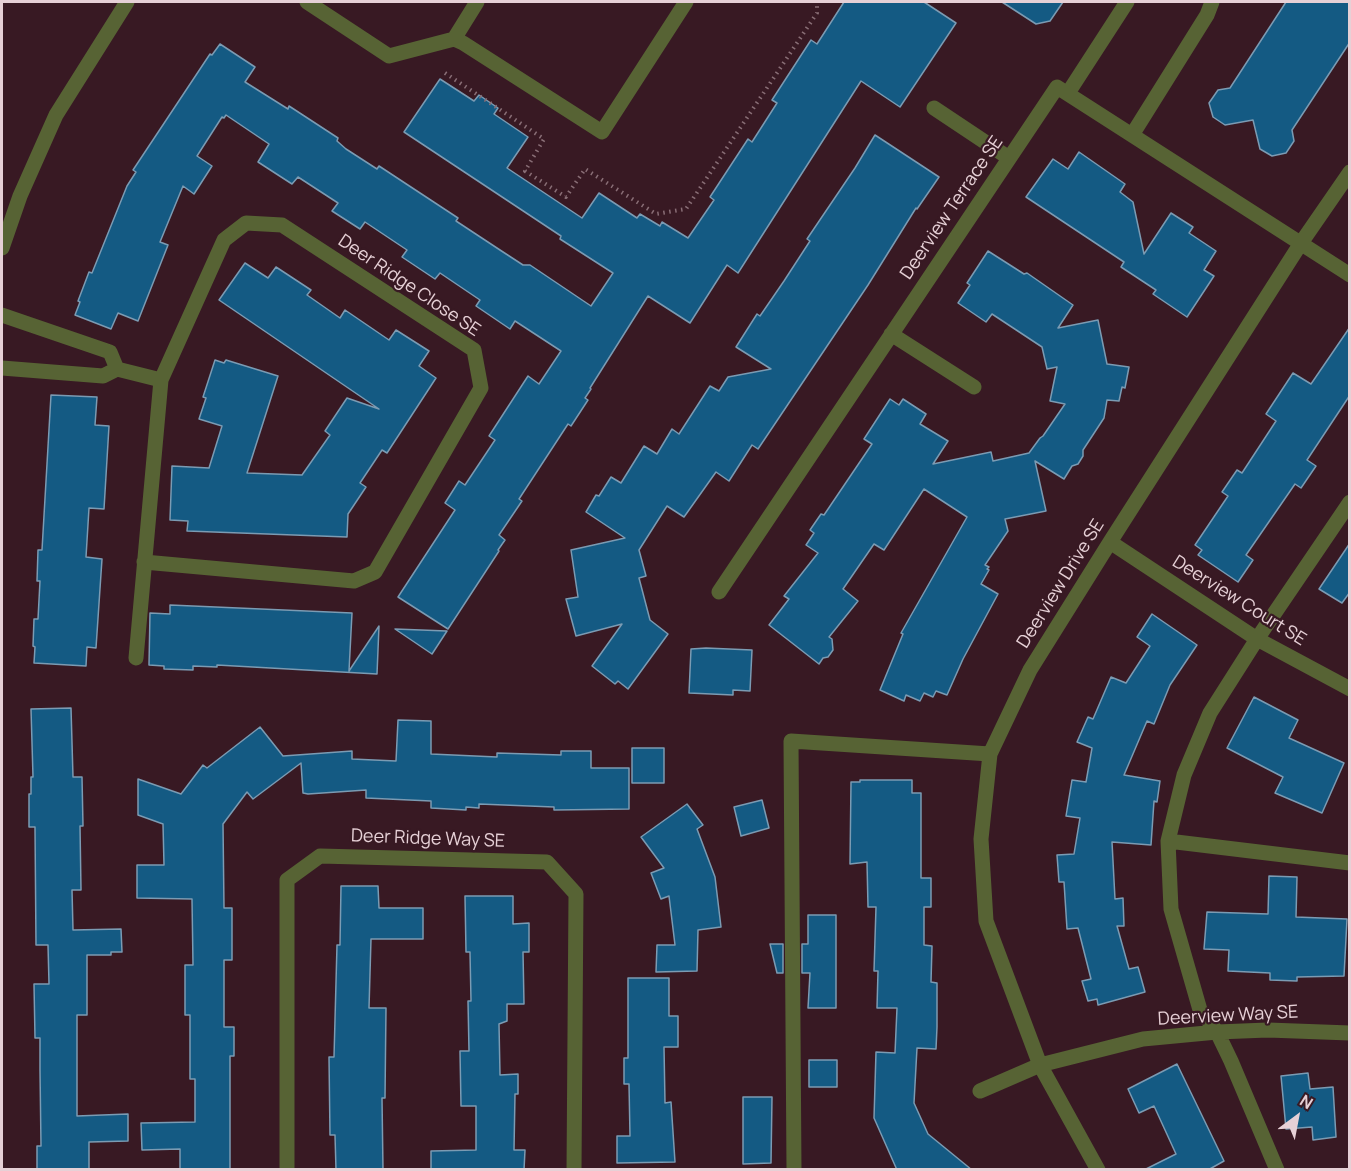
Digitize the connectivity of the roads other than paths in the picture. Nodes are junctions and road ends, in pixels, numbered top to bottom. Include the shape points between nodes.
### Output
1 (127, 2) edge
2 (307, 2) edge
3 (477, 2) edge
4 (687, 2) edge
5 (1127, 2) edge
6 (1212, 2) edge
7 (454, 39) junction
8 (1068, 93) junction
9 (934, 108) dead end
10 (1132, 135) junction
11 (1009, 158) junction
12 (1350, 172) edge
13 (1301, 243) junction
14 (2, 248) edge
15 (1350, 275) edge
16 (2, 315) edge
17 (891, 334) junction
18 (2, 368) edge
19 (117, 369) junction
20 (160, 380) junction
21 (974, 387) dead end
22 (1350, 502) edge
23 (1110, 542) junction
24 (144, 562) junction
25 (719, 592) dead end
26 (1257, 639) junction
27 (136, 658) dead end
28 (1350, 689) edge
29 (990, 754) junction
30 (1168, 841) junction
31 (1350, 863) edge
32 (1217, 1032) junction
33 (1350, 1033) edge
34 (1040, 1065) junction
35 (981, 1091) dead end
36 (286, 1170) edge
37 (574, 1170) edge
38 (794, 1170) edge
39 (1098, 1170) edge
40 (1277, 1170) edge

1 - 14 street via 56,115
2 - 7 street via 389,56
3 - 7 street
4 - 7 street via 602,132
5 - 8 street
6 - 10 street
8 - 10 street
8 - 11 street, Deerview Terrace SE via 1057,87
9 - 11 street
10 - 13 street
11 - 17 street, Deerview Terrace SE
12 - 13 street, Deerview Drive SE
13 - 15 street
13 - 23 street, Deerview Drive SE
16 - 19 street via 110,352
17 - 21 street
17 - 25 street, Deerview Terrace SE
18 - 19 street via 103,376
19 - 20 street
20 - 24 street, Deer Ridge Close SE
20 - 24 street, Deer Ridge Close SE via 224,240 246,224 282,225 474,350 481,388 375,572 354,581
22 - 26 street
23 - 26 street, Deerview Court SE
23 - 29 street, Deerview Drive SE via 1030,670
24 - 27 street, Deer Ridge Close SE
26 - 28 street, Deerview Court SE
26 - 30 street via 1210,714 1184,775
29 - 34 street, Deerview Drive SE via 981,839 987,921
29 - 38 street via 791,741
30 - 31 street
30 - 32 street via 1171,909 1200,1010
32 - 33 street, Deerview Way SE
32 - 34 street, Deerview Way SE via 1143,1040
32 - 40 street
34 - 35 street
34 - 39 street, Deerview Drive SE
36 - 37 street, Deer Ridge Way SE via 287,880 320,856 547,862 576,894

